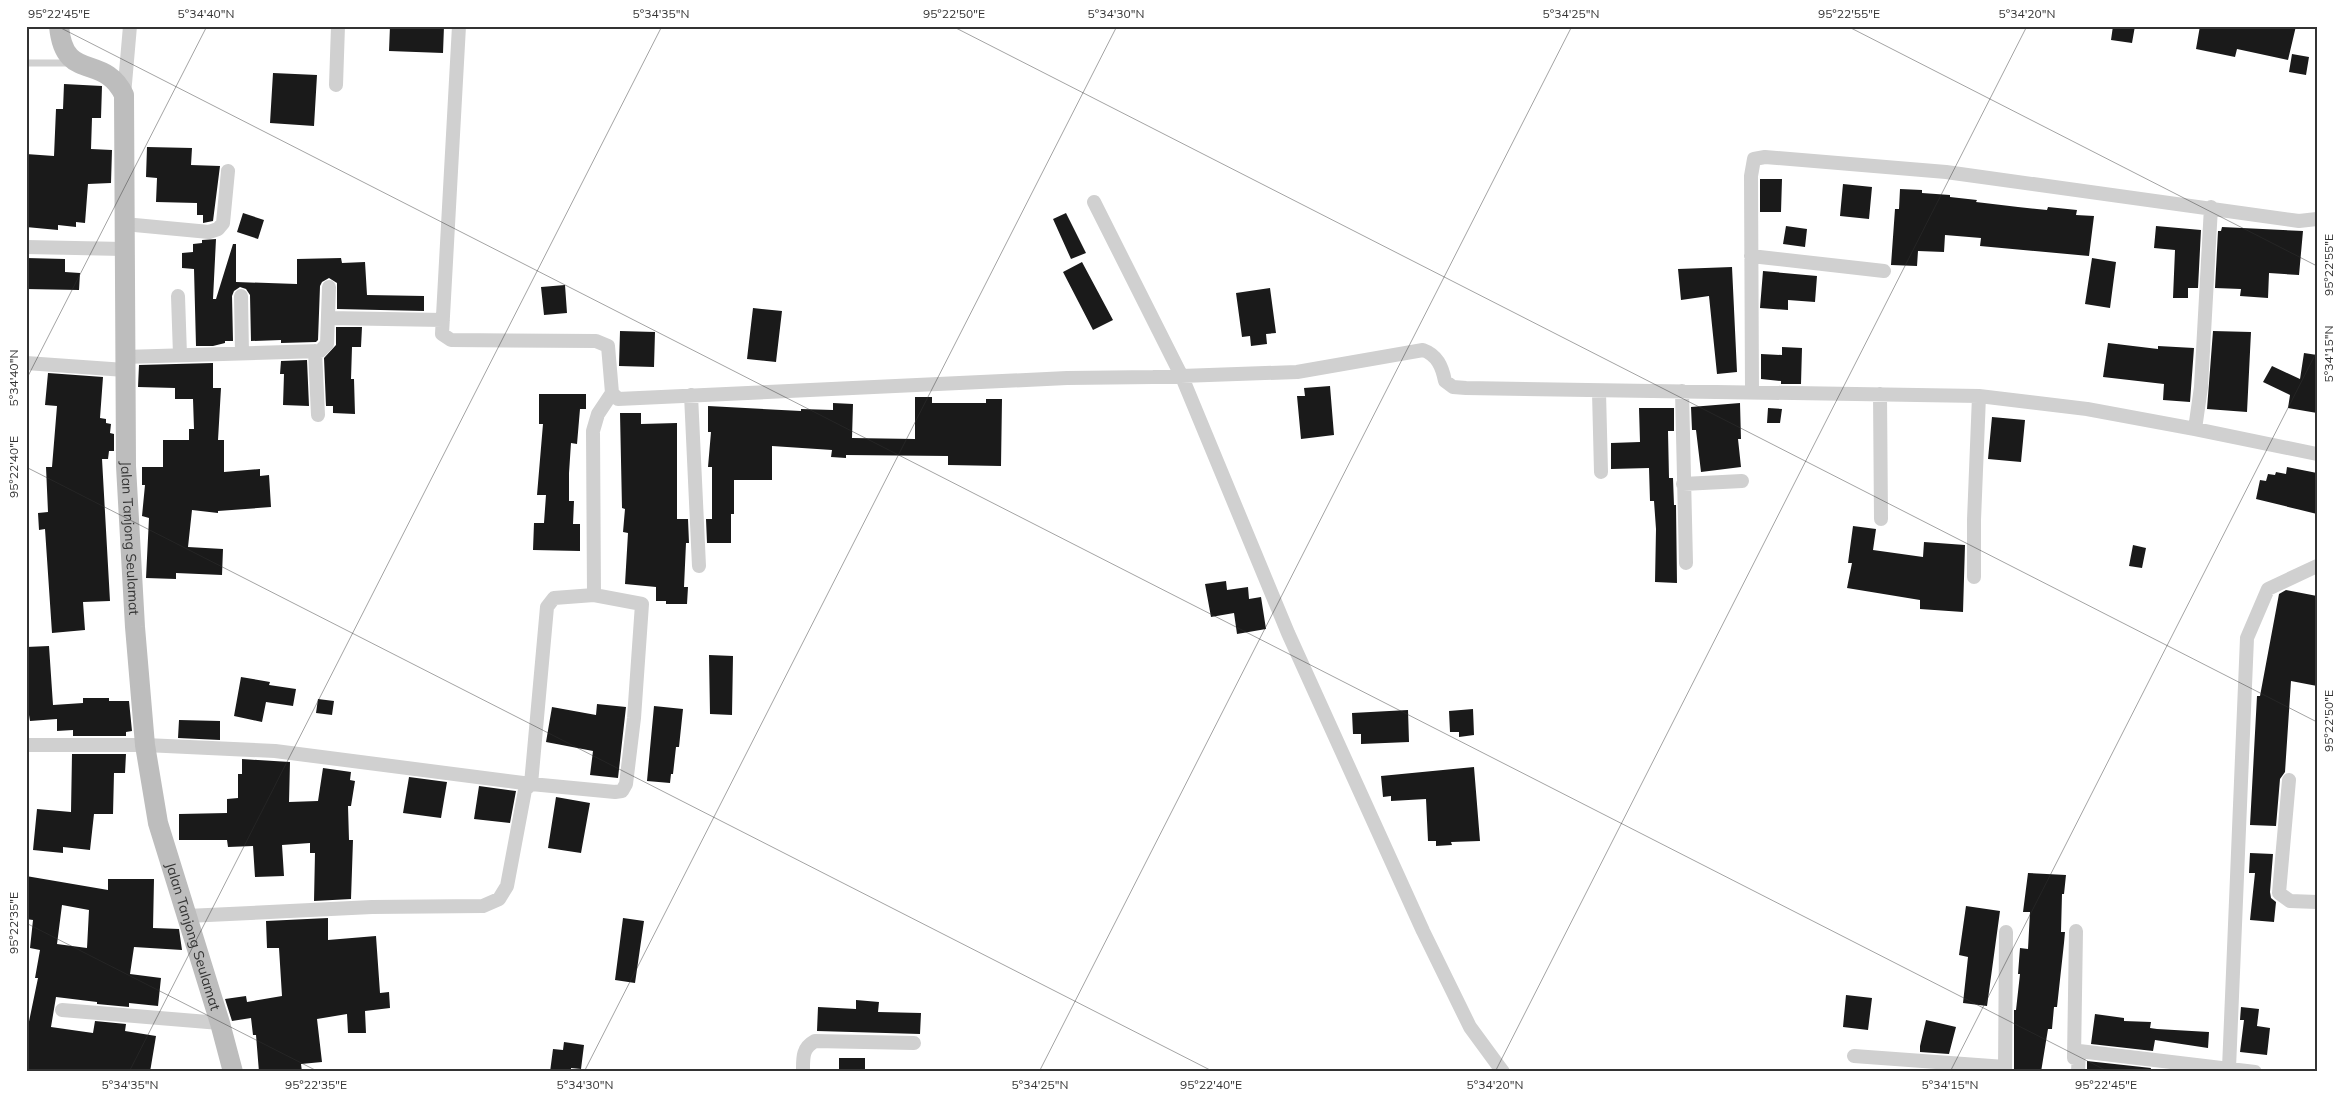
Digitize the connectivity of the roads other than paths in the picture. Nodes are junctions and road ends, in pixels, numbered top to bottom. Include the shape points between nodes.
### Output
1 (59, 26) edge
2 (130, 26) edge
3 (338, 26) edge
4 (459, 26) edge
5 (26, 63) edge
6 (77, 63) junction
7 (336, 86) dead end
8 (124, 95) junction
9 (228, 171) dead end
10 (1094, 202) dead end
11 (2211, 207) junction
12 (2317, 219) edge
13 (124, 224) junction
14 (26, 247) edge
15 (124, 249) junction
16 (1751, 256) junction
17 (1884, 272) dead end
18 (330, 287) dead end
19 (178, 296) dead end
20 (241, 296) dead end
21 (330, 318) junction
22 (443, 320) junction
23 (315, 351) junction
24 (242, 353) junction
25 (180, 355) junction
26 (26, 363) edge
27 (124, 363) junction
28 (1182, 377) junction
29 (1682, 391) junction
30 (1752, 391) junction
31 (1599, 392) junction
32 (612, 393) junction
33 (1880, 394) junction
34 (691, 395) junction
35 (1979, 396) junction
36 (318, 414) dead end
37 (2195, 429) junction
38 (2317, 454) edge
39 (1601, 472) dead end
40 (1742, 481) dead end
41 (1683, 484) junction
42 (1881, 519) dead end
43 (1686, 562) dead end
44 (698, 566) dead end
45 (2317, 566) edge
46 (1974, 577) dead end
47 (594, 596) junction
48 (26, 745) edge
49 (146, 745) junction
50 (2289, 780) dead end
51 (531, 784) junction
52 (2317, 902) edge
53 (186, 916) junction
54 (2006, 932) dead end
55 (2076, 932) dead end
56 (62, 1010) dead end
57 (220, 1022) junction
58 (914, 1043) dead end
59 (2079, 1051) junction
60 (1854, 1056) dead end
61 (2172, 1067) edge
62 (2229, 1068) junction
63 (2005, 1069) edge
64 (232, 1072) edge
65 (803, 1072) edge
66 (1503, 1072) edge
67 (2078, 1072) edge
68 (2255, 1072) edge

1 - 6 street via 62,48
2 - 8 street
3 - 7 street
4 - 22 street
5 - 6 lane
6 - 8 street via 113,78
8 - 13 street, Jalan Tanjong Seulamat
9 - 13 street via 223,223 218,229 209,232
10 - 28 street
11 - 12 street via 2299,221
11 - 16 street via 1946,172 1765,157 1754,159 1751,176
11 - 37 street via 2201,387
13 - 15 street, Jalan Tanjong Seulamat
14 - 15 street
15 - 27 street, Jalan Tanjong Seulamat
16 - 17 street
16 - 30 street
18 - 21 street
19 - 25 street
20 - 24 street
21 - 22 street
21 - 23 street via 327,344 322,350
22 - 32 street via 442,334 451,340 596,341 608,346
23 - 24 street
23 - 36 street
24 - 25 street
25 - 27 street
26 - 27 street
27 - 49 street, Jalan Tanjong Seulamat via 126,466
28 - 31 street via 1297,372 1423,350 1433,354 1442,368 1445,381 1453,387
28 - 34 street via 1067,378
28 - 66 street via 1288,632 1422,932 1470,1027
29 - 30 street
29 - 31 street
29 - 41 street
30 - 33 street
31 - 39 street
32 - 34 street via 618,400
32 - 47 street via 598,414 594,431
33 - 35 street
33 - 42 street
34 - 44 street
35 - 37 street via 2087,409
35 - 46 street
37 - 38 street
40 - 41 street
41 - 43 street
45 - 62 street via 2268,590 2247,638
47 - 51 street via 554,598 547,607
47 - 51 street via 642,604 626,784 615,792
48 - 49 street
49 - 51 street via 275,751
49 - 53 street, Jalan Tanjong Seulamat via 158,823
50 - 52 street via 2279,893 2290,901
51 - 53 street via 525,790 507,886 493,903 483,906 372,907
53 - 57 street, Jalan Tanjong Seulamat
54 - 63 street
55 - 59 street via 2074,1058
56 - 57 street
57 - 64 street, Jalan Tanjong Seulamat
58 - 65 street via 815,1041 807,1045 803,1054
59 - 61 street
59 - 67 street
60 - 63 street
61 - 62 street
62 - 68 street

